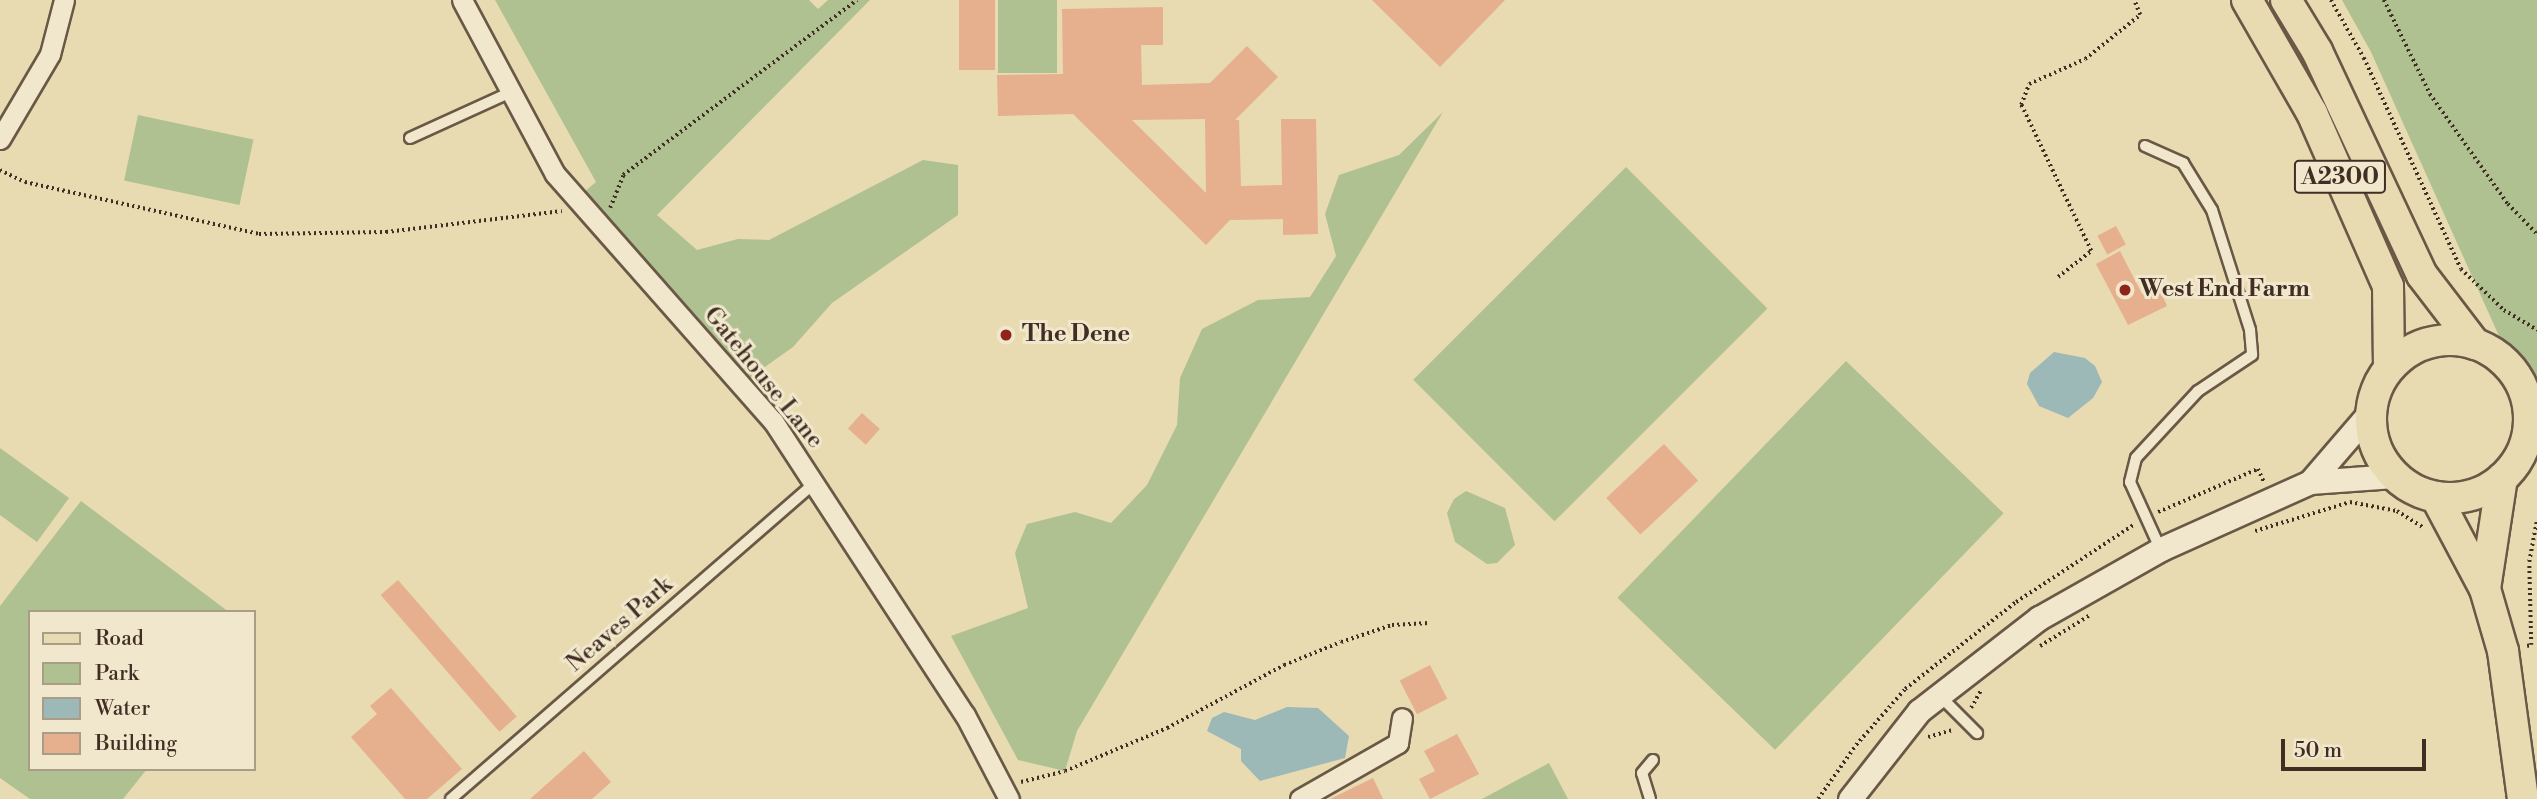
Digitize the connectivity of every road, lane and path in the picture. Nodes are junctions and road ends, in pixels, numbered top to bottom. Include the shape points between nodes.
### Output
1 (64, 0) edge
2 (462, 0) edge
3 (857, 0) edge
4 (2134, 0) edge
5 (2247, 0) edge
6 (2286, 0) edge
7 (2331, 0) edge
8 (2384, 0) edge
9 (511, 92) junction
10 (410, 138) dead end
11 (0, 139) edge
12 (2145, 146) dead end
13 (0, 170) edge
14 (587, 210) junction
15 (602, 226) junction
16 (2537, 234) edge
17 (2058, 277) dead end
18 (2537, 330) edge
19 (2475, 344) junction
20 (2389, 368) junction
21 (2371, 411) junction
22 (2394, 476) junction
23 (2502, 478) junction
24 (2310, 482) junction
25 (816, 483) junction
26 (2436, 497) junction
27 (2537, 519) edge
28 (2428, 530) dead end
29 (2249, 534) dead end
30 (2161, 549) junction
31 (2485, 589) junction
32 (2096, 612) dead end
33 (1429, 623) dead end
34 (2531, 645) dead end
35 (2029, 654) dead end
36 (1991, 682) dead end
37 (1939, 694) junction
38 (1402, 718) dead end
39 (1964, 719) junction
40 (1977, 733) dead end
41 (1922, 743) dead end
42 (1653, 760) dead end
43 (1007, 792) edge
44 (451, 799) edge
45 (1300, 799) edge
46 (1650, 799) edge
47 (1850, 799) edge
48 (2522, 799) edge

1 - 11 street via 50,54
2 - 9 street, Gatehouse Lane
3 - 15 path via 623,175
4 - 17 path via 2140,15 2085,59 2029,84 2021,105 2091,251
5 - 20 main road, A2300 via 2312,113 2388,286
6 - 19 main road, A2300 via 2317,51 2422,275
7 - 18 path via 2364,58 2460,269 2504,310
8 - 16 path via 2430,94 2508,204
9 - 10 lane
9 - 14 street, Gatehouse Lane via 555,174
12 - 30 lane via 2183,163 2212,210 2250,330 2252,355 2198,391 2136,458 2130,482
13 - 14 path via 25,182 259,234 386,232
14 - 15 street, Gatehouse Lane
15 - 25 street, Gatehouse Lane via 773,421
19 - 20 main road via 2428,342 2406,352
19 - 23 main road via 2496,355 2524,392 2527,438
20 - 21 main road
21 - 22 main road via 2372,435
21 - 24 street
22 - 24 street
22 - 26 main road
23 - 26 main road via 2483,491 2460,498
23 - 31 main road
24 - 30 street
25 - 43 street, Gatehouse Lane
25 - 44 lane, Neaves Park
26 - 31 main road
27 - 34 path via 2528,573
28 - 29 path via 2397,511 2350,502
30 - 37 street via 2039,618
31 - 48 main road via 2503,651
32 - 35 path
33 - 43 path via 1392,625 1341,642 1284,665 1167,728
36 - 39 path via 1981,689
37 - 39 lane
37 - 47 street via 1919,711
38 - 45 street via 1398,743
39 - 40 lane
39 - 41 path via 1950,732 1931,734
42 - 46 lane via 1642,773

